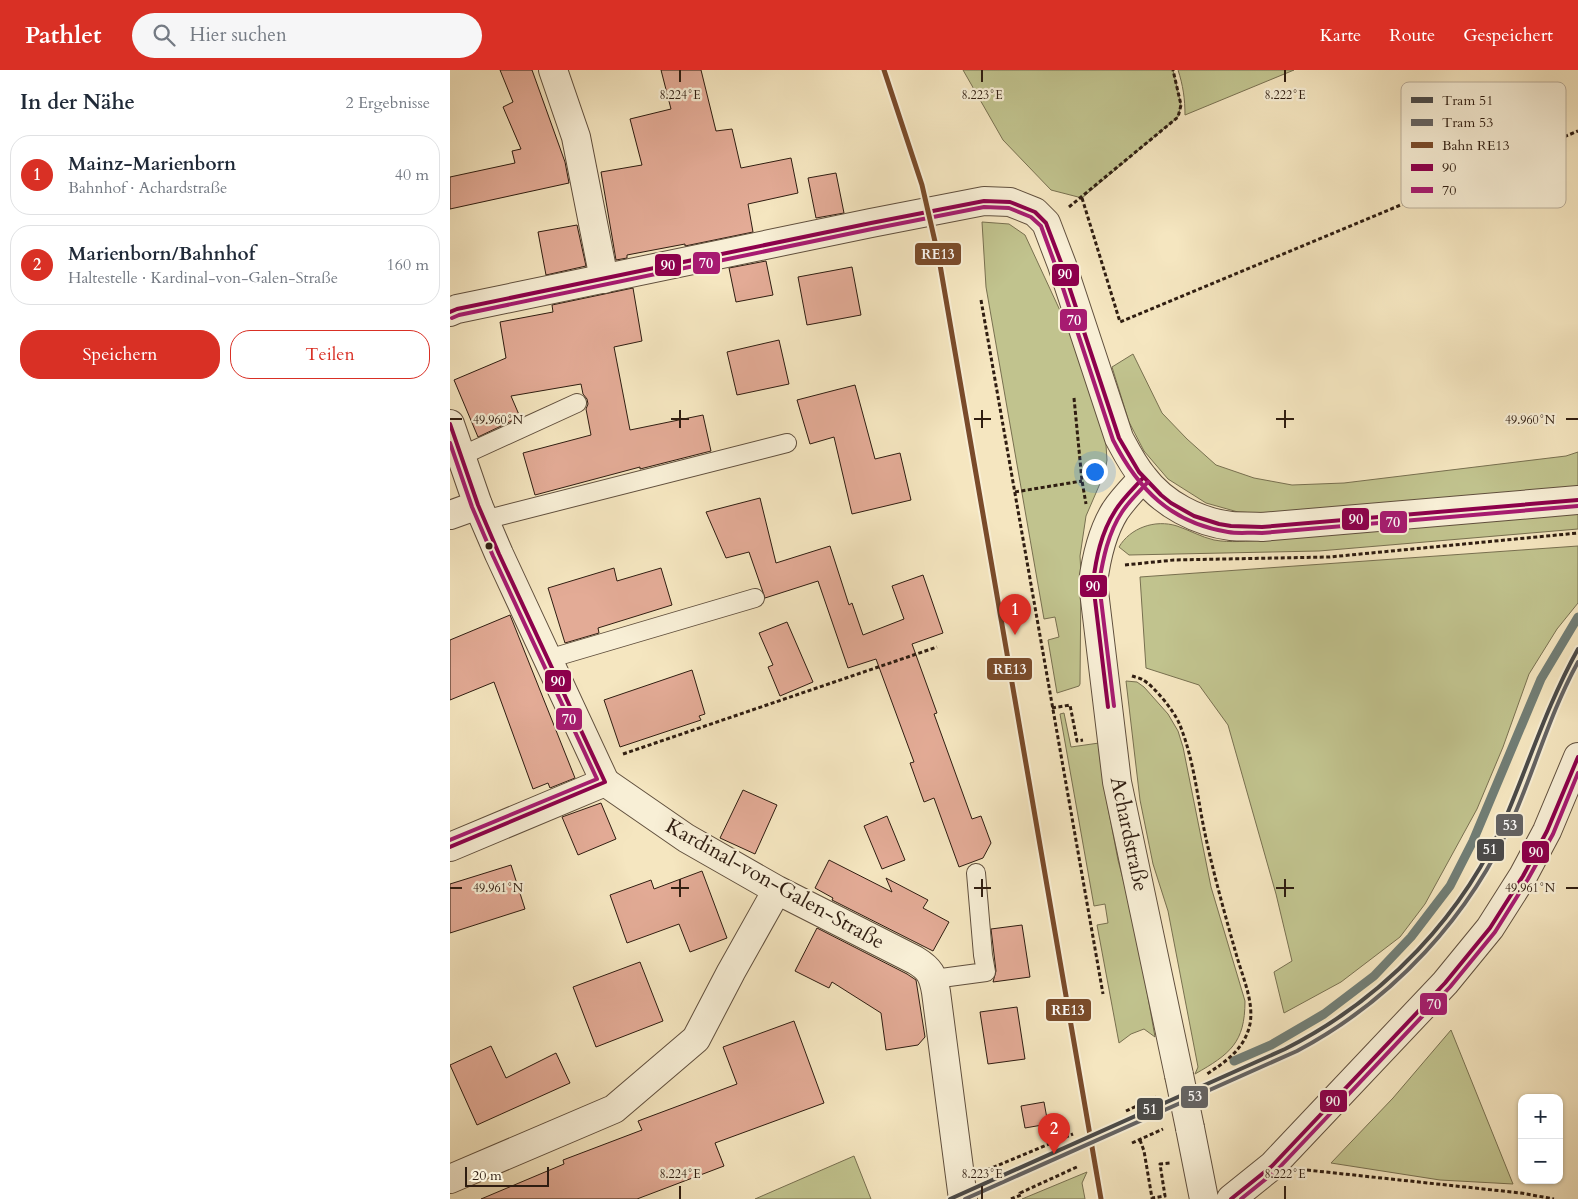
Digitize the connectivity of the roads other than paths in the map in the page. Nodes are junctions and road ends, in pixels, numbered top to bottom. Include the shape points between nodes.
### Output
1 (553, 70) edge
2 (604, 279) junction
3 (454, 310) edge
4 (577, 403) dead end
5 (450, 424) edge
6 (787, 443) dead end
7 (461, 456) junction
8 (1143, 478) junction
9 (1578, 500) edge
10 (481, 512) junction
11 (450, 514) edge
12 (755, 598) dead end
13 (548, 659) junction
14 (1578, 757) edge
15 (601, 773) junction
16 (450, 847) edge
17 (976, 873) dead end
18 (778, 890) junction
19 (934, 979) junction
20 (450, 1179) edge
21 (963, 1199) edge
22 (1204, 1199) edge
23 (1231, 1199) edge

1 - 2 street via 576,137
2 - 3 street
2 - 8 street via 984,201 1010,202 1035,212 1046,223 1119,438
4 - 7 lane
5 - 7 street
6 - 10 lane
7 - 10 street
8 - 9 street via 1170,503 1187,513 1230,526 1262,527
8 - 22 street, Achardstraße, bridge via 1106,527 1094,583 1117,782 1179,1076 1179,1128
10 - 11 street
10 - 13 street
12 - 13 lane
13 - 15 street
14 - 23 street via 1547,831 1490,928 1445,983 1272,1166
15 - 16 street
15 - 18 street, Kardinal-von-Galen-Straße via 686,838
17 - 19 lane via 986,972
18 - 19 street, Kardinal-von-Galen-Straße via 915,960 929,970
18 - 20 street via 696,1039 614,1109
19 - 21 street

